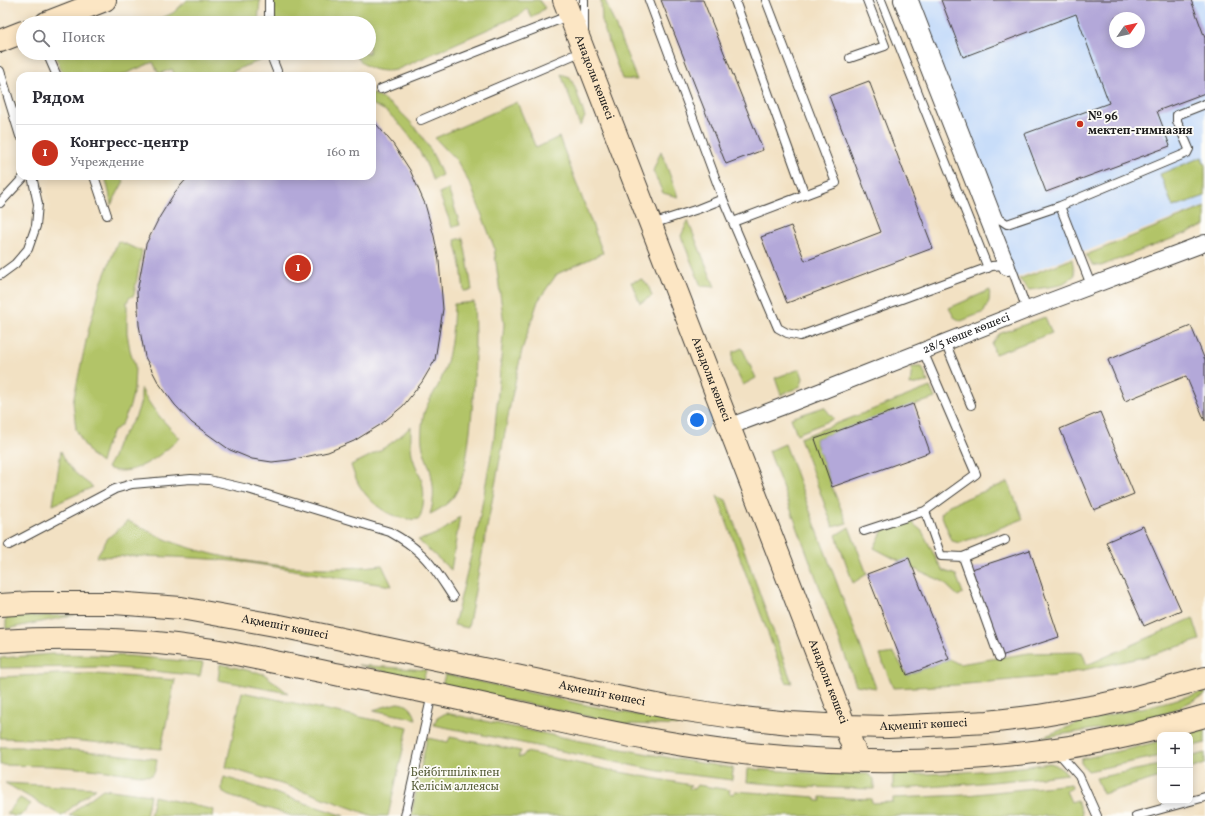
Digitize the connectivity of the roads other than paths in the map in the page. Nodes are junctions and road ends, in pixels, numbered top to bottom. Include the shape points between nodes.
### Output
1 (106, 0) edge
2 (269, 0) edge
3 (649, 0) edge
4 (737, 0) edge
5 (766, 0) edge
6 (867, 0) edge
7 (881, 0) edge
8 (902, 0) edge
9 (914, 0) edge
10 (569, 4) edge
11 (64, 16) edge
12 (269, 16) edge
13 (16, 35) edge
14 (0, 41) edge
15 (583, 51) junction
16 (850, 58) dead end
17 (50, 60) edge
18 (273, 60) edge
19 (277, 70) dead end
20 (0, 71) edge
21 (55, 72) edge
22 (381, 89) dead end
23 (1205, 104) edge
24 (421, 120) dead end
25 (16, 123) edge
26 (21, 180) edge
27 (33, 180) edge
28 (95, 180) edge
29 (805, 195) junction
30 (723, 199) junction
31 (0, 203) edge
32 (1060, 206) junction
33 (107, 215) dead end
34 (733, 222) junction
35 (650, 224) junction
36 (1205, 243) edge
37 (1007, 267) junction
38 (988, 268) junction
39 (0, 275) edge
40 (1092, 286) junction
41 (1027, 310) junction
42 (945, 342) junction
43 (923, 351) junction
44 (971, 405) dead end
45 (728, 427) junction
46 (925, 511) junction
47 (864, 531) dead end
48 (1005, 540) dead end
49 (9, 545) dead end
50 (963, 557) junction
51 (453, 597) dead end
52 (0, 605) edge
53 (0, 641) edge
54 (999, 657) dead end
55 (1205, 678) edge
56 (432, 693) junction
57 (1205, 716) edge
58 (845, 726) junction
59 (1056, 749) junction
60 (858, 760) junction
61 (1205, 797) edge
62 (404, 816) edge
63 (1097, 816) edge
64 (1136, 816) edge

1 - 11 street
2 - 12 lane
3 - 30 lane
4 - 29 lane
5 - 29 lane via 836,183
6 - 16 lane via 885,46
7 - 38 lane
8 - 37 street
9 - 32 lane via 998,218 1008,224
10 - 15 street, Анадолы көшесі
10 - 22 lane
13 - 14 street
15 - 24 lane
15 - 35 street, Анадолы көшесі
17 - 21 lane
18 - 19 lane
20 - 25 lane
23 - 32 lane via 1177,115 1187,153
26 - 31 lane
27 - 39 lane via 38,204 36,226 28,249 15,264
28 - 33 lane
29 - 34 lane
30 - 34 lane
30 - 35 lane
32 - 40 lane
34 - 38 lane via 778,328 800,336
35 - 45 street, Анадолы көшесі
36 - 40 street, 28/5 көше көшесі
37 - 38 lane via 1004,265
37 - 41 lane via 1012,269
40 - 41 street, 28/5 көше көшесі
41 - 42 street, 28/5 көше көшесі
42 - 43 street, 28/5 көше көшесі
42 - 44 lane
43 - 45 street, 28/5 көше көшесі
43 - 46 lane via 976,474
45 - 58 street, Анадолы көшесі
46 - 47 lane
46 - 50 lane via 941,556
48 - 50 lane
49 - 51 lane via 115,489 132,484 209,480 248,489 390,532 421,554
50 - 54 lane
52 - 58 street, Ақмешіт көшесі via 93,602 181,608 280,626 667,707 734,718
53 - 56 street via 94,639 215,650
55 - 58 street, Ақмешіт көшесі via 1096,706 1038,716 937,725
56 - 60 street via 657,741 768,756
56 - 62 lane
57 - 59 street via 1122,737
58 - 60 street, Анадолы көшесі
59 - 60 street via 972,758
59 - 63 lane via 1079,776
61 - 64 lane

